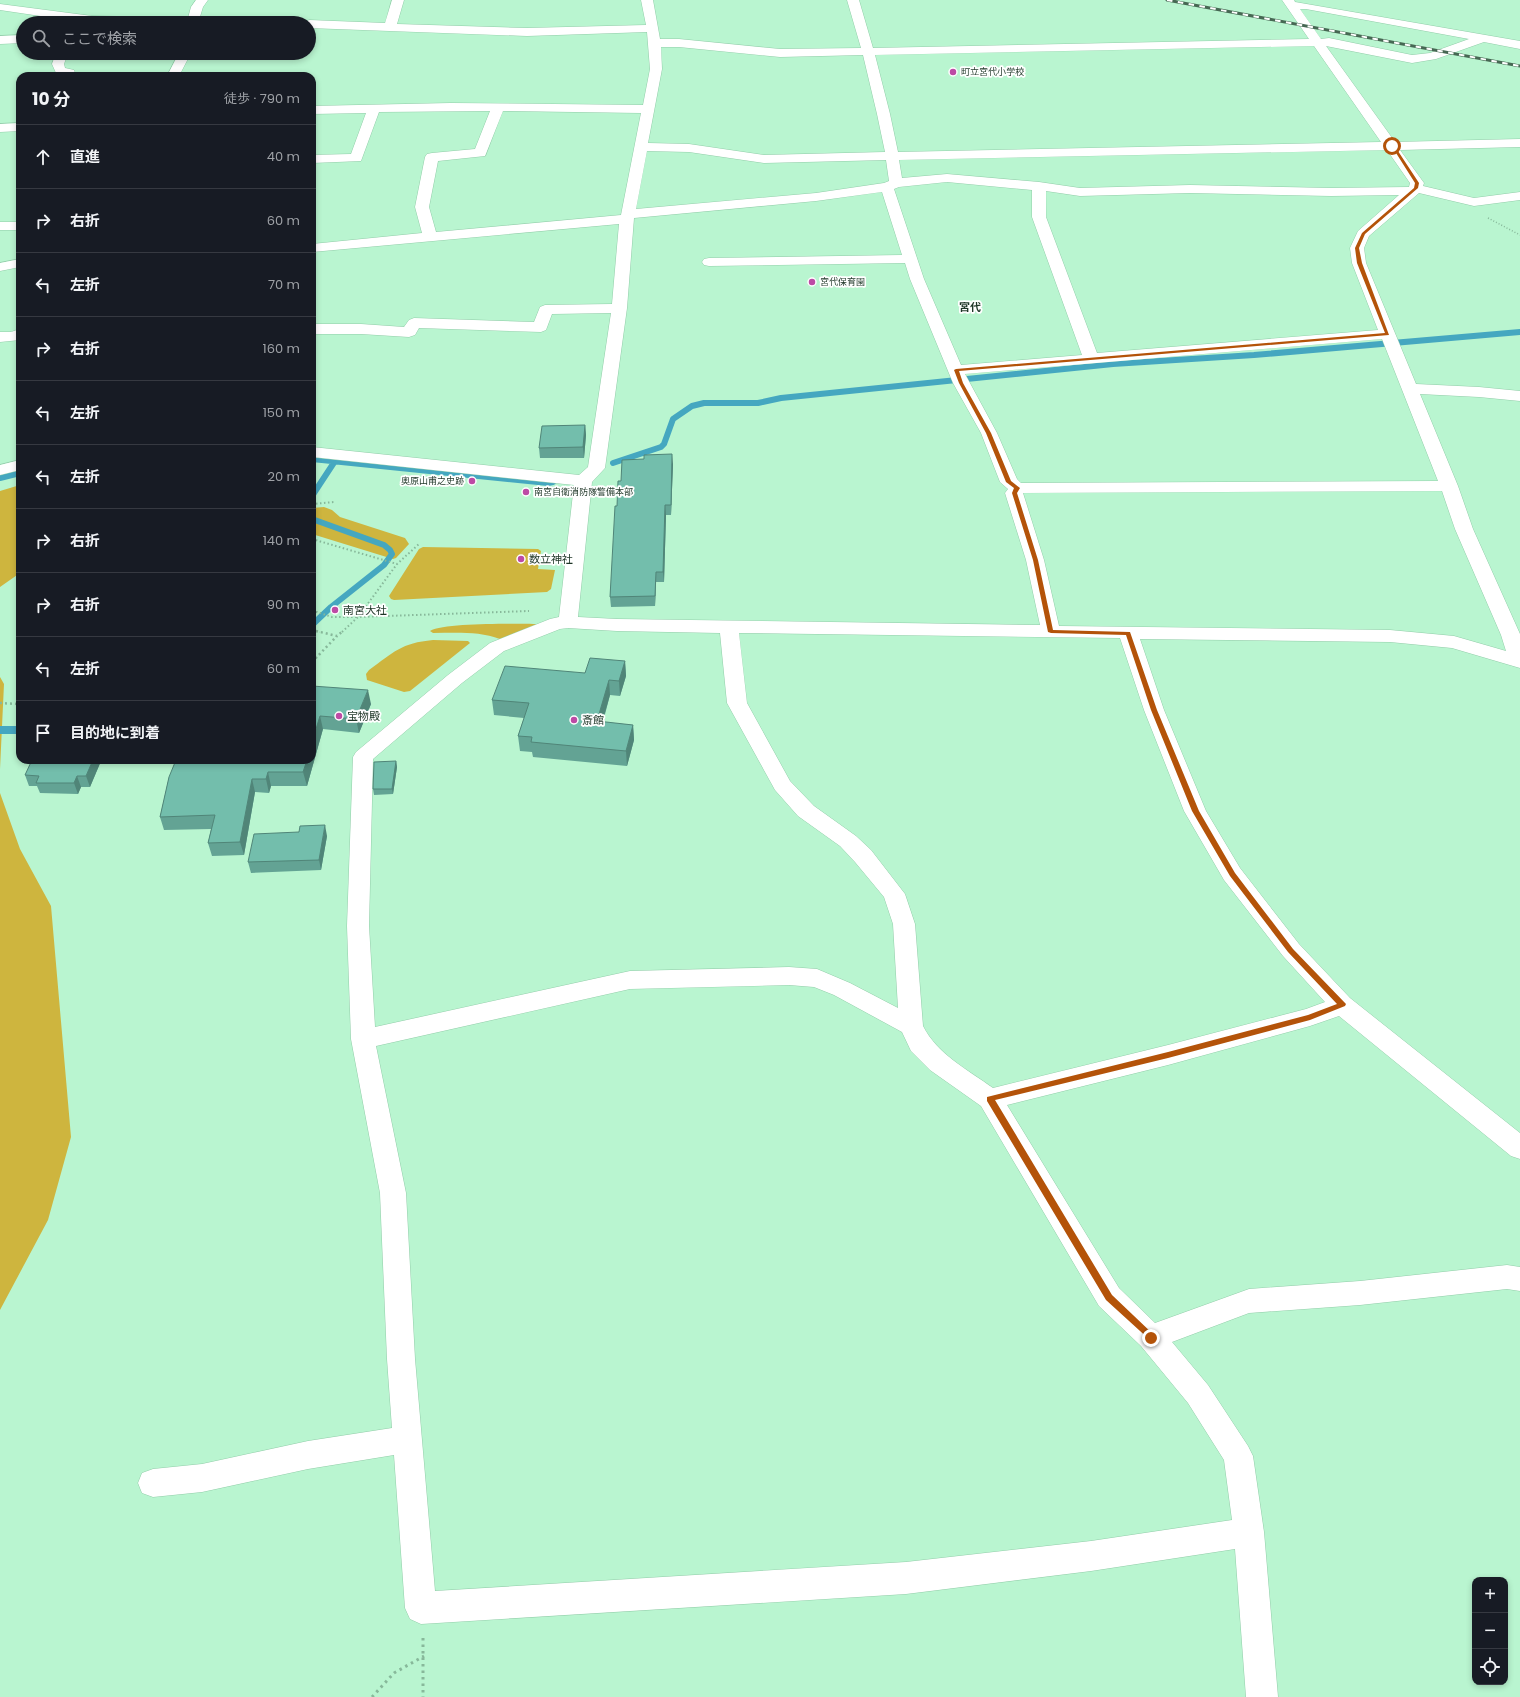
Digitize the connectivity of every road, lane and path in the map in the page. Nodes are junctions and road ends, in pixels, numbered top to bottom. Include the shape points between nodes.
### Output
1 (202, 0) edge
2 (398, 0) edge
3 (647, 0) edge
4 (853, 0) edge
5 (1290, 3) edge
6 (0, 7) edge
7 (58, 16) edge
8 (194, 16) edge
9 (316, 24) edge
10 (390, 27) junction
11 (652, 28) junction
12 (1484, 38) junction
13 (16, 39) edge
14 (0, 40) edge
15 (655, 43) junction
16 (1320, 43) junction
17 (1520, 45) edge
18 (868, 52) junction
19 (59, 60) edge
20 (181, 60) edge
21 (67, 72) edge
22 (175, 72) edge
23 (498, 108) junction
24 (374, 109) junction
25 (647, 109) junction
26 (316, 110) edge
27 (16, 127) edge
28 (0, 128) edge
29 (1520, 143) edge
30 (1392, 146) junction
31 (642, 147) junction
32 (893, 157) junction
33 (316, 159) edge
34 (892, 185) junction
35 (1039, 186) junction
36 (1415, 190) junction
37 (1520, 196) edge
38 (1474, 202) junction
39 (628, 216) junction
40 (0, 226) edge
41 (16, 226) edge
42 (1520, 235) edge
43 (430, 236) junction
44 (316, 248) edge
45 (910, 259) junction
46 (709, 262) dead end
47 (16, 265) edge
48 (0, 267) edge
49 (619, 308) junction
50 (316, 329) edge
51 (16, 336) edge
52 (0, 337) edge
53 (1391, 341) junction
54 (1091, 358) junction
55 (958, 376) junction
56 (1411, 388) junction
57 (1520, 396) edge
58 (316, 452) edge
59 (16, 466) edge
60 (0, 470) edge
61 (583, 481) junction
62 (1449, 486) junction
63 (1017, 488) junction
64 (334, 502) dead end
65 (316, 504) edge
66 (316, 539) edge
67 (419, 544) dead end
68 (397, 564) junction
69 (535, 611) dead end
70 (316, 612) edge
71 (358, 616) junction
72 (568, 622) junction
73 (729, 628) junction
74 (316, 631) edge
75 (1051, 632) junction
76 (1128, 633) junction
77 (337, 636) junction
78 (316, 658) edge
79 (1519, 662) edge
80 (0, 704) edge
81 (16, 704) edge
82 (1342, 1004) junction
83 (911, 1026) junction
84 (363, 1039) junction
85 (990, 1099) junction
86 (1520, 1148) edge
87 (1520, 1279) edge
88 (1151, 1338) junction
89 (407, 1439) junction
90 (153, 1483) dead end
91 (1249, 1532) junction
92 (420, 1608) junction
93 (424, 1656) junction
94 (372, 1697) edge
95 (423, 1697) edge
96 (1262, 1697) edge

1 - 8 street
2 - 10 street
3 - 11 street
4 - 18 street
5 - 12 street
5 - 16 street
6 - 7 street
9 - 10 street
10 - 11 street via 527,32
11 - 15 street
12 - 16 street via 1432,56 1412,59 1329,42
12 - 17 street
13 - 14 street
15 - 18 street via 780,53
15 - 25 street via 656,69
16 - 18 street
16 - 30 street
18 - 32 street
19 - 21 street via 60,70
20 - 22 street
23 - 24 street
23 - 25 street
23 - 43 street via 480,153 432,157 422,207
24 - 26 street
24 - 33 street via 356,158
25 - 31 street
27 - 28 street
29 - 30 street
30 - 32 street
30 - 36 street via 1417,183
31 - 32 street via 690,148 764,159
31 - 39 street
32 - 34 street
34 - 35 street via 947,178
34 - 39 street via 816,197
34 - 45 street
35 - 36 street via 1080,192 1190,189 1331,192
35 - 54 street via 1039,217
36 - 38 street
36 - 53 street via 1364,234 1357,248 1359,263
37 - 38 street
38 - 42 path via 1479,214
39 - 43 street
39 - 49 street
40 - 41 street
43 - 44 street
45 - 46 street
45 - 55 street
47 - 48 street
49 - 50 street via 545,310 542,327 414,323 410,332
49 - 61 street via 596,468
51 - 52 street
53 - 54 street
53 - 56 street
54 - 55 street
55 - 63 street via 989,433 1009,482
56 - 57 street
56 - 62 street
58 - 61 street
59 - 60 street
61 - 72 street
62 - 63 street
62 - 79 street via 1464,529 1511,636
63 - 75 street via 1014,493 1035,560
64 - 65 path
66 - 68 path
67 - 68 path
68 - 71 path
69 - 71 path
70 - 71 path via 332,617
71 - 77 path
72 - 73 street
72 - 84 street via 557,623 497,647 363,757 358,926
73 - 75 street
73 - 83 street via 737,703 782,785 806,811 848,841 894,894 904,924
74 - 77 path
75 - 76 street
76 - 79 street via 1390,636 1454,642
76 - 82 street via 1154,710 1199,817 1237,881 1291,950
77 - 78 path
80 - 81 path
82 - 85 street via 1310,1017
82 - 86 street
83 - 84 street via 842,988 817,978 789,976 630,980
83 - 85 street via 920,1044 939,1063
84 - 89 street via 393,1193
85 - 88 street via 1109,1298
87 - 88 street via 1506,1277 1360,1293 1249,1301
88 - 91 street via 1198,1394 1238,1456
89 - 90 street via 308,1455 202,1478
89 - 92 street
91 - 92 street via 1091,1556 906,1578
91 - 96 street
92 - 93 path
93 - 94 path via 394,1673
93 - 95 path

